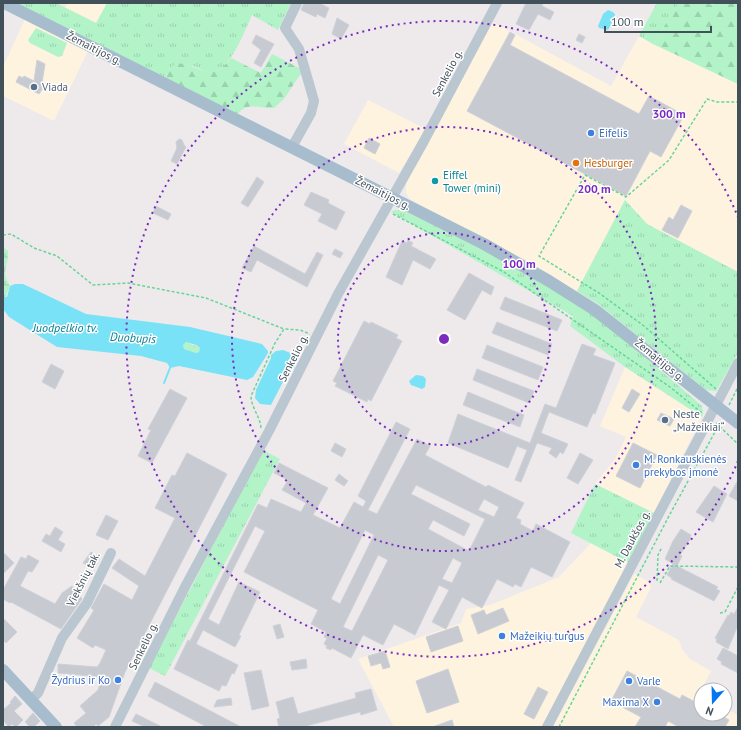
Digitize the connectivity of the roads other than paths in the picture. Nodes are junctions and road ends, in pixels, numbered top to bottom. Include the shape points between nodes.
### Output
1 (4, 3) edge
2 (297, 3) edge
3 (497, 3) edge
4 (292, 148) junction
5 (393, 198) junction
6 (738, 363) edge
7 (716, 406) junction
8 (738, 423) edge
9 (111, 553) dead end
10 (3, 670) edge
11 (31, 700) junction
12 (56, 727) edge
13 (115, 727) edge
14 (547, 727) edge

1 - 4 main road, Žemaitijos g.
2 - 4 street via 285,28 299,49 314,102 311,113
3 - 5 street, Senkelio g.
4 - 5 main road, Žemaitijos g.
5 - 7 main road, Žemaitijos g. via 484,244 569,293 619,328
5 - 13 street, Senkelio g. via 338,294
6 - 7 street, M. Daukšos g.
7 - 8 main road, Žemaitijos g.
7 - 14 street, M. Daukšos g.
9 - 11 street, Viekšnių tak. via 87,603 62,638 38,693
10 - 11 main road
11 - 12 main road

